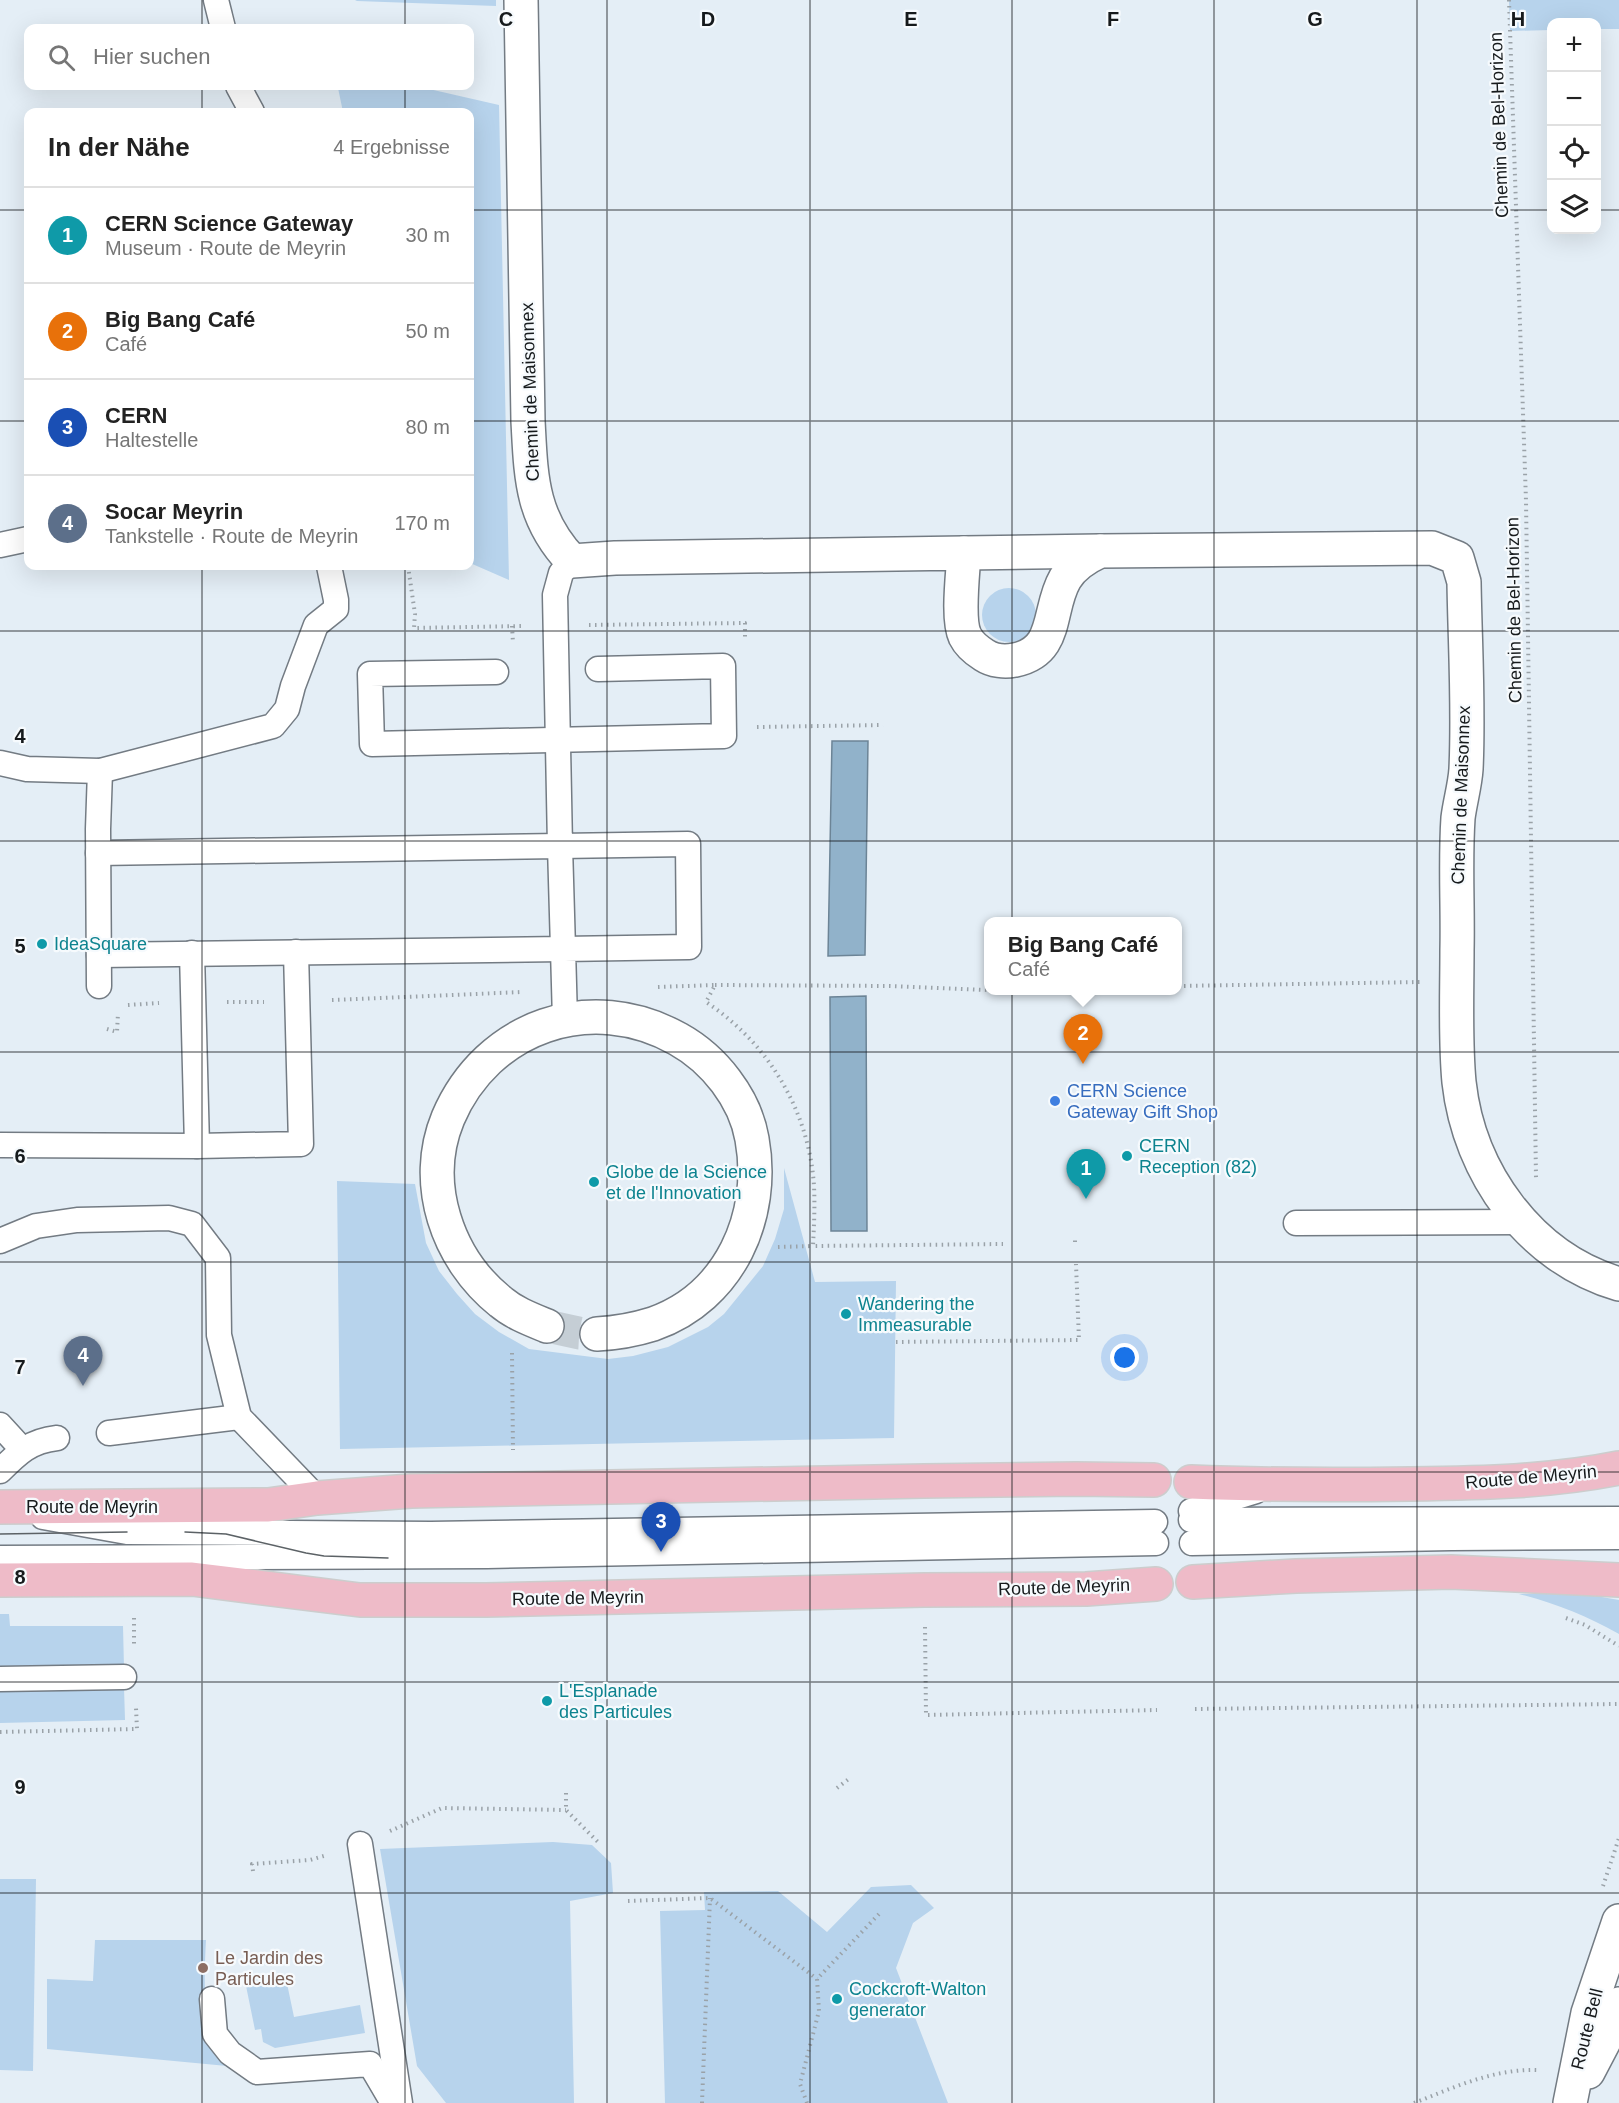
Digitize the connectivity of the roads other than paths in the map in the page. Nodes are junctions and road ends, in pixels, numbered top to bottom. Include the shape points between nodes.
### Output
1 (216, 0) edge
2 (521, 0) edge
3 (222, 24) edge
4 (240, 90) edge
5 (250, 108) edge
6 (24, 540) edge
7 (0, 545) edge
8 (1100, 551) junction
9 (964, 553) junction
10 (572, 561) junction
11 (330, 570) edge
12 (598, 669) dead end
13 (496, 672) dead end
14 (558, 740) junction
15 (0, 763) edge
16 (100, 771) junction
17 (560, 846) junction
18 (98, 853) junction
19 (563, 949) junction
20 (296, 952) junction
21 (192, 953) junction
22 (99, 955) junction
23 (99, 986) dead end
24 (566, 1020) junction
25 (0, 1145) edge
26 (198, 1146) junction
27 (1515, 1216) junction
28 (1296, 1223) dead end
29 (0, 1241) edge
30 (1619, 1284) edge
31 (547, 1326) tunnel mouth
32 (597, 1334) tunnel mouth
33 (239, 1417) junction
34 (0, 1425) edge
35 (109, 1433) dead end
36 (57, 1438) dead end
37 (22, 1449) junction
38 (1619, 1468) edge
39 (0, 1471) edge
40 (1154, 1480) dead end
41 (317, 1497) junction
42 (0, 1509) edge
43 (1191, 1514) junction
44 (1619, 1519) edge
45 (1619, 1537) edge
46 (0, 1558) edge
47 (0, 1580) edge
48 (1619, 1580) edge
49 (1192, 1581) dead end
50 (1156, 1584) dead end
51 (124, 1677) dead end
52 (0, 1679) edge
53 (360, 1844) road end
54 (1619, 1921) edge
55 (212, 1999) dead end
56 (1619, 2004) edge
57 (393, 2103) edge
58 (400, 2103) edge
59 (1571, 2103) edge

1 - 3 lane
2 - 10 street, Chemin de Maisonnex via 531,479 542,515
4 - 5 lane
6 - 7 lane
8 - 9 street, Chemin de Maisonnex
8 - 9 street via 1065,578 1049,634 1039,648 1025,658 1008,662 990,659 975,649 965,635 961,620
8 - 27 street, Chemin de Maisonnex via 1432,548 1457,558 1464,582 1466,759 1458,818 1459,1083 1471,1136 1489,1179
9 - 10 street, Chemin de Maisonnex
10 - 14 lane via 561,573 555,595
11 - 16 lane via 336,609 316,625 287,709 273,726
12 - 14 lane via 723,666 724,736
13 - 14 lane via 370,674 372,744
14 - 17 lane
15 - 16 lane via 27,769
16 - 18 lane
17 - 18 lane
17 - 19 lane
17 - 19 lane via 688,844 689,947
18 - 22 lane
19 - 20 lane
19 - 24 lane
20 - 21 lane
20 - 26 lane via 302,1144
21 - 22 lane
21 - 26 lane
22 - 23 lane
24 - 31 street via 522,1035 477,1071 447,1120 438,1176 440,1205 451,1239 469,1270 484,1288 512,1309
24 - 32 street via 606,1016 634,1020 686,1043 709,1061 727,1083 752,1135 756,1164 750,1220 724,1271 704,1293 654,1323 626,1332
25 - 26 lane
27 - 28 lane
27 - 30 street, Chemin de Maisonnex via 1554,1252 1587,1272
29 - 33 lane via 36,1226 78,1220 169,1218 192,1224 218,1258 219,1335
33 - 35 lane
33 - 41 lane
34 - 37 lane
36 - 37 lane
37 - 39 lane
38 - 43 main road, Route de Meyrin via 1491,1483 1273,1485
40 - 41 main road, Route de Meyrin via 900,1481 411,1491
41 - 42 main road, Route de Meyrin via 268,1505
42 - 46 lane via 126,1532 1155,1532 924,1549 388,1558
43 - 44 lane
43 - 45 lane via 1451,1538
47 - 50 main road, Route de Meyrin via 192,1579 360,1600 1086,1589
48 - 49 main road via 1451,1572
51 - 52 lane
53 - 58 lane
54 - 59 street, Route Bell via 1588,2013
55 - 57 lane via 215,2034 230,2053 257,2072 370,2064
56 - 59 street, Route Bell via 1613,2024

